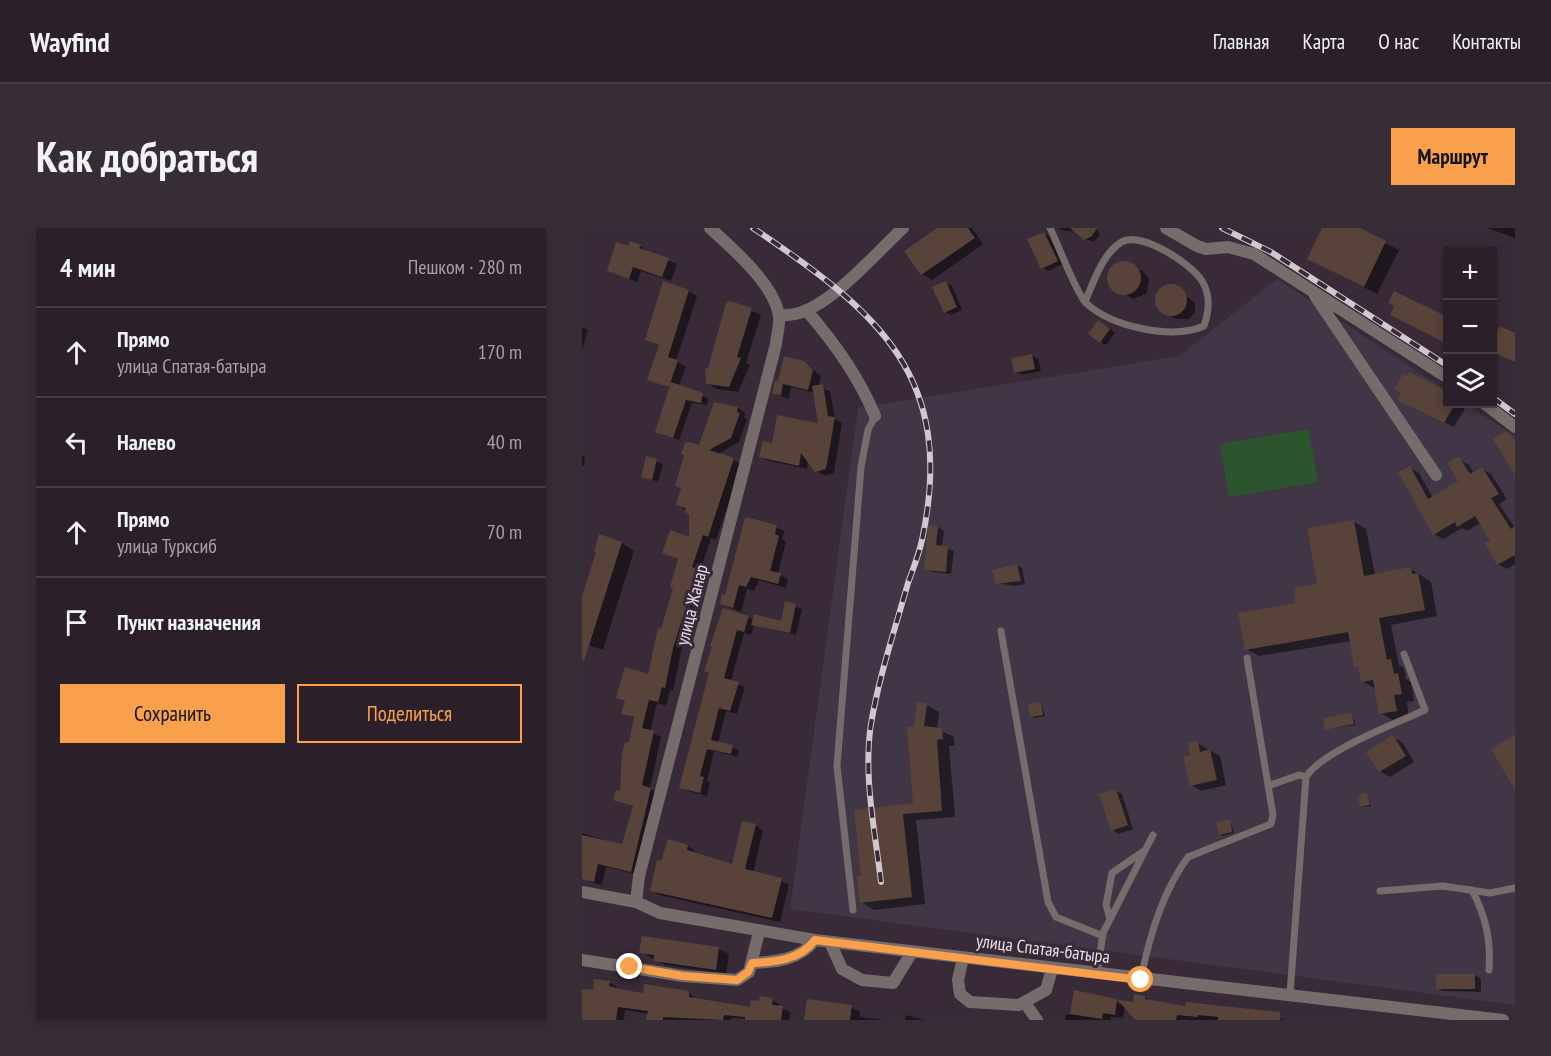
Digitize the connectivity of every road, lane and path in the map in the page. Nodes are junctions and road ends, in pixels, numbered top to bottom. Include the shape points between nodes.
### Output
1 (710, 228) edge
2 (903, 228) edge
3 (1050, 228) edge
4 (1166, 228) edge
5 (1312, 292) junction
6 (1085, 302) junction
7 (806, 310) junction
8 (779, 316) junction
9 (1443, 375) edge
10 (1490, 408) edge
11 (875, 416) joint
12 (1515, 427) edge
13 (1436, 475) dead end
14 (1001, 631) dead end
15 (1404, 654) dead end
16 (1247, 658) dead end
17 (1306, 777) junction
18 (1268, 786) junction
19 (1153, 835) dead end
20 (1146, 849) junction
21 (1515, 888) edge
22 (1472, 890) junction
23 (1380, 891) dead end
24 (582, 892) edge
25 (636, 903) junction
26 (853, 910) dead end
27 (1110, 919) junction
28 (759, 932) junction
29 (1103, 936) junction
30 (815, 940) junction
31 (830, 942) junction
32 (912, 952) junction
33 (963, 958) junction
34 (582, 960) edge
35 (752, 963) junction
36 (1053, 969) junction
37 (1489, 970) dead end
38 (1097, 974) junction
39 (1141, 980) junction
40 (1290, 994) junction
41 (1025, 1003) junction
42 (1037, 1020) edge
43 (1503, 1020) edge

1 - 8 street via 747,262
2 - 7 street via 861,271
3 - 6 lane
4 - 5 street via 1206,249 1228,247 1254,254
5 - 9 street
5 - 13 street
6 - 6 lane via 1114,319 1156,332 1189,333 1204,326 1210,308 1203,282 1189,265 1137,239 1122,241 1113,248
7 - 8 street
7 - 11 street via 827,334 865,392
8 - 25 street, улица Жанар via 771,366 639,876
10 - 12 street
11 - 26 lane via 868,430 861,467 837,766
14 - 29 lane via 1048,902 1056,917
15 - 17 lane via 1425,710 1337,752 1312,767
16 - 18 lane
17 - 18 lane via 1299,775
17 - 40 lane
18 - 39 lane via 1274,815 1270,824 1188,857 1179,869 1147,945
19 - 20 lane
20 - 27 lane
20 - 27 lane via 1112,873 1106,905
21 - 22 lane via 1490,893
22 - 23 lane via 1443,886
22 - 37 lane via 1485,914 1491,946
24 - 25 street, улица Спатая-батыра
25 - 28 street, улица Спатая-батыра via 660,914
27 - 29 lane
28 - 30 street, улица Спатая-батыра
28 - 35 street
29 - 38 lane
30 - 31 street, улица Спатая-батыра
30 - 35 street via 800,954
31 - 32 street, улица Спатая-батыра
31 - 32 street via 842,969 862,980 893,983
32 - 33 street, улица Спатая-батыра
33 - 36 street, улица Спатая-батыра
33 - 41 street via 958,980 960,994 970,1002
34 - 35 street via 737,980
36 - 38 street, улица Спатая-батыра
36 - 41 street via 1046,990
38 - 39 street, улица Спатая-батыра
39 - 40 street, улица Спатая-батыра
40 - 43 street, улица Спатая-батыра
41 - 42 street

